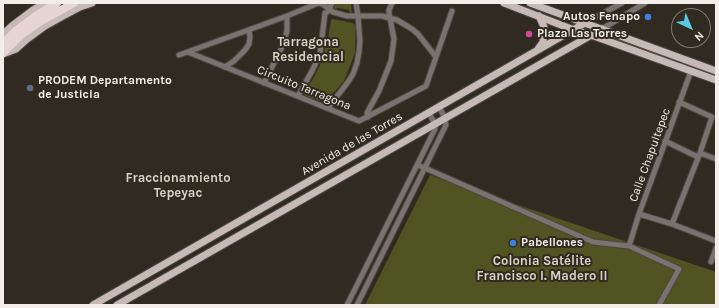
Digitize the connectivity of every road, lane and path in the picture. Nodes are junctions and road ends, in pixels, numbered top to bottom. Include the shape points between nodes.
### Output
1 (45, 3) edge
2 (57, 3) edge
3 (74, 3) edge
4 (92, 3) edge
5 (332, 3) edge
6 (356, 3) edge
7 (392, 3) edge
8 (504, 3) edge
9 (530, 3) edge
10 (622, 3) edge
11 (646, 3) edge
12 (324, 4) edge
13 (327, 11) junction
14 (452, 11) dead end
15 (287, 16) junction
16 (358, 16) junction
17 (539, 16) junction
18 (390, 18) junction
19 (585, 23) junction
20 (602, 29) junction
21 (249, 30) junction
22 (574, 30) junction
23 (591, 35) junction
24 (6, 40) edge
25 (635, 42) junction
26 (632, 50) junction
27 (536, 51) junction
28 (188, 52) junction
29 (3, 54) edge
30 (179, 55) dead end
31 (436, 57) junction
32 (520, 60) junction
33 (225, 67) junction
34 (691, 71) junction
35 (716, 71) edge
36 (526, 72) junction
37 (716, 80) edge
38 (264, 83) junction
39 (298, 96) junction
40 (679, 102) junction
41 (439, 107) junction
42 (328, 108) junction
43 (429, 113) junction
44 (368, 117) junction
45 (445, 118) junction
46 (435, 124) junction
47 (381, 140) junction
48 (665, 141) junction
49 (387, 151) junction
50 (699, 155) junction
51 (716, 159) edge
52 (418, 165) junction
53 (424, 168) junction
54 (639, 214) junction
55 (672, 224) junction
56 (716, 241) edge
57 (629, 246) junction
58 (716, 248) edge
59 (711, 262) dead end
60 (93, 305) edge
61 (117, 305) edge
62 (347, 305) edge
63 (357, 305) edge
64 (659, 305) edge

1 - 24 main road via 13,25
2 - 24 highway via 37,15
3 - 24 highway via 22,35
4 - 29 main road via 45,26 16,49
5 - 13 street
6 - 16 street
7 - 18 street via 389,10
8 - 17 main road
9 - 19 main road
10 - 19 street, Avenida de las Torres
11 - 20 street, Avenida de las Torres
12 - 13 street
12 - 15 street via 316,4
13 - 16 street
13 - 39 street via 320,54
14 - 31 street, Circuito Tarragona
15 - 21 street
15 - 38 street via 287,31 282,47
16 - 18 street
16 - 42 street via 360,41 357,63 348,82
17 - 22 main road
17 - 27 main road via 544,28 543,42
18 - 31 street via 412,29
18 - 44 street via 394,39 391,61 367,113
19 - 20 main road
19 - 22 main road, Avenida de las Torres
20 - 23 main road, Avenida de las Torres
20 - 25 main road
21 - 28 street
21 - 33 street via 250,37 245,50
22 - 23 main road
22 - 27 main road, Avenida de las Torres
23 - 26 main road
23 - 36 main road, Avenida de las Torres
24 - 29 highway
25 - 26 main road
25 - 35 main road
26 - 34 main road
27 - 32 main road, Avenida de las Torres
28 - 30 street
28 - 33 street, Circuito Tarragona
31 - 44 street, Circuito Tarragona via 426,86
32 - 36 main road
32 - 41 main road, Avenida de las Torres
33 - 38 street, Circuito Tarragona
34 - 37 main road
34 - 40 street, Calle Chapultepec
36 - 45 main road, Avenida de las Torres
38 - 39 street, Circuito Tarragona
39 - 42 street, Circuito Tarragona
40 - 48 street, Calle Chapultepec
40 - 50 street via 712,117
41 - 43 main road, Avenida de las Torres
41 - 45 street
42 - 44 street, Circuito Tarragona via 359,121
43 - 46 street
43 - 47 main road, Avenida de las Torres
45 - 46 main road, Avenida de las Torres
45 - 53 street via 446,125
46 - 49 main road, Avenida de las Torres
46 - 52 street via 435,130
47 - 49 main road
47 - 60 main road, Avenida de las Torres
48 - 50 street
48 - 54 street, Calle Chapultepec
49 - 61 main road, Avenida de las Torres
50 - 51 street
50 - 55 street
52 - 53 street
52 - 62 street
53 - 57 street via 593,242
53 - 63 street
54 - 55 street
54 - 57 street, Calle Chapultepec
55 - 56 street
57 - 64 street via 679,269
58 - 59 street

